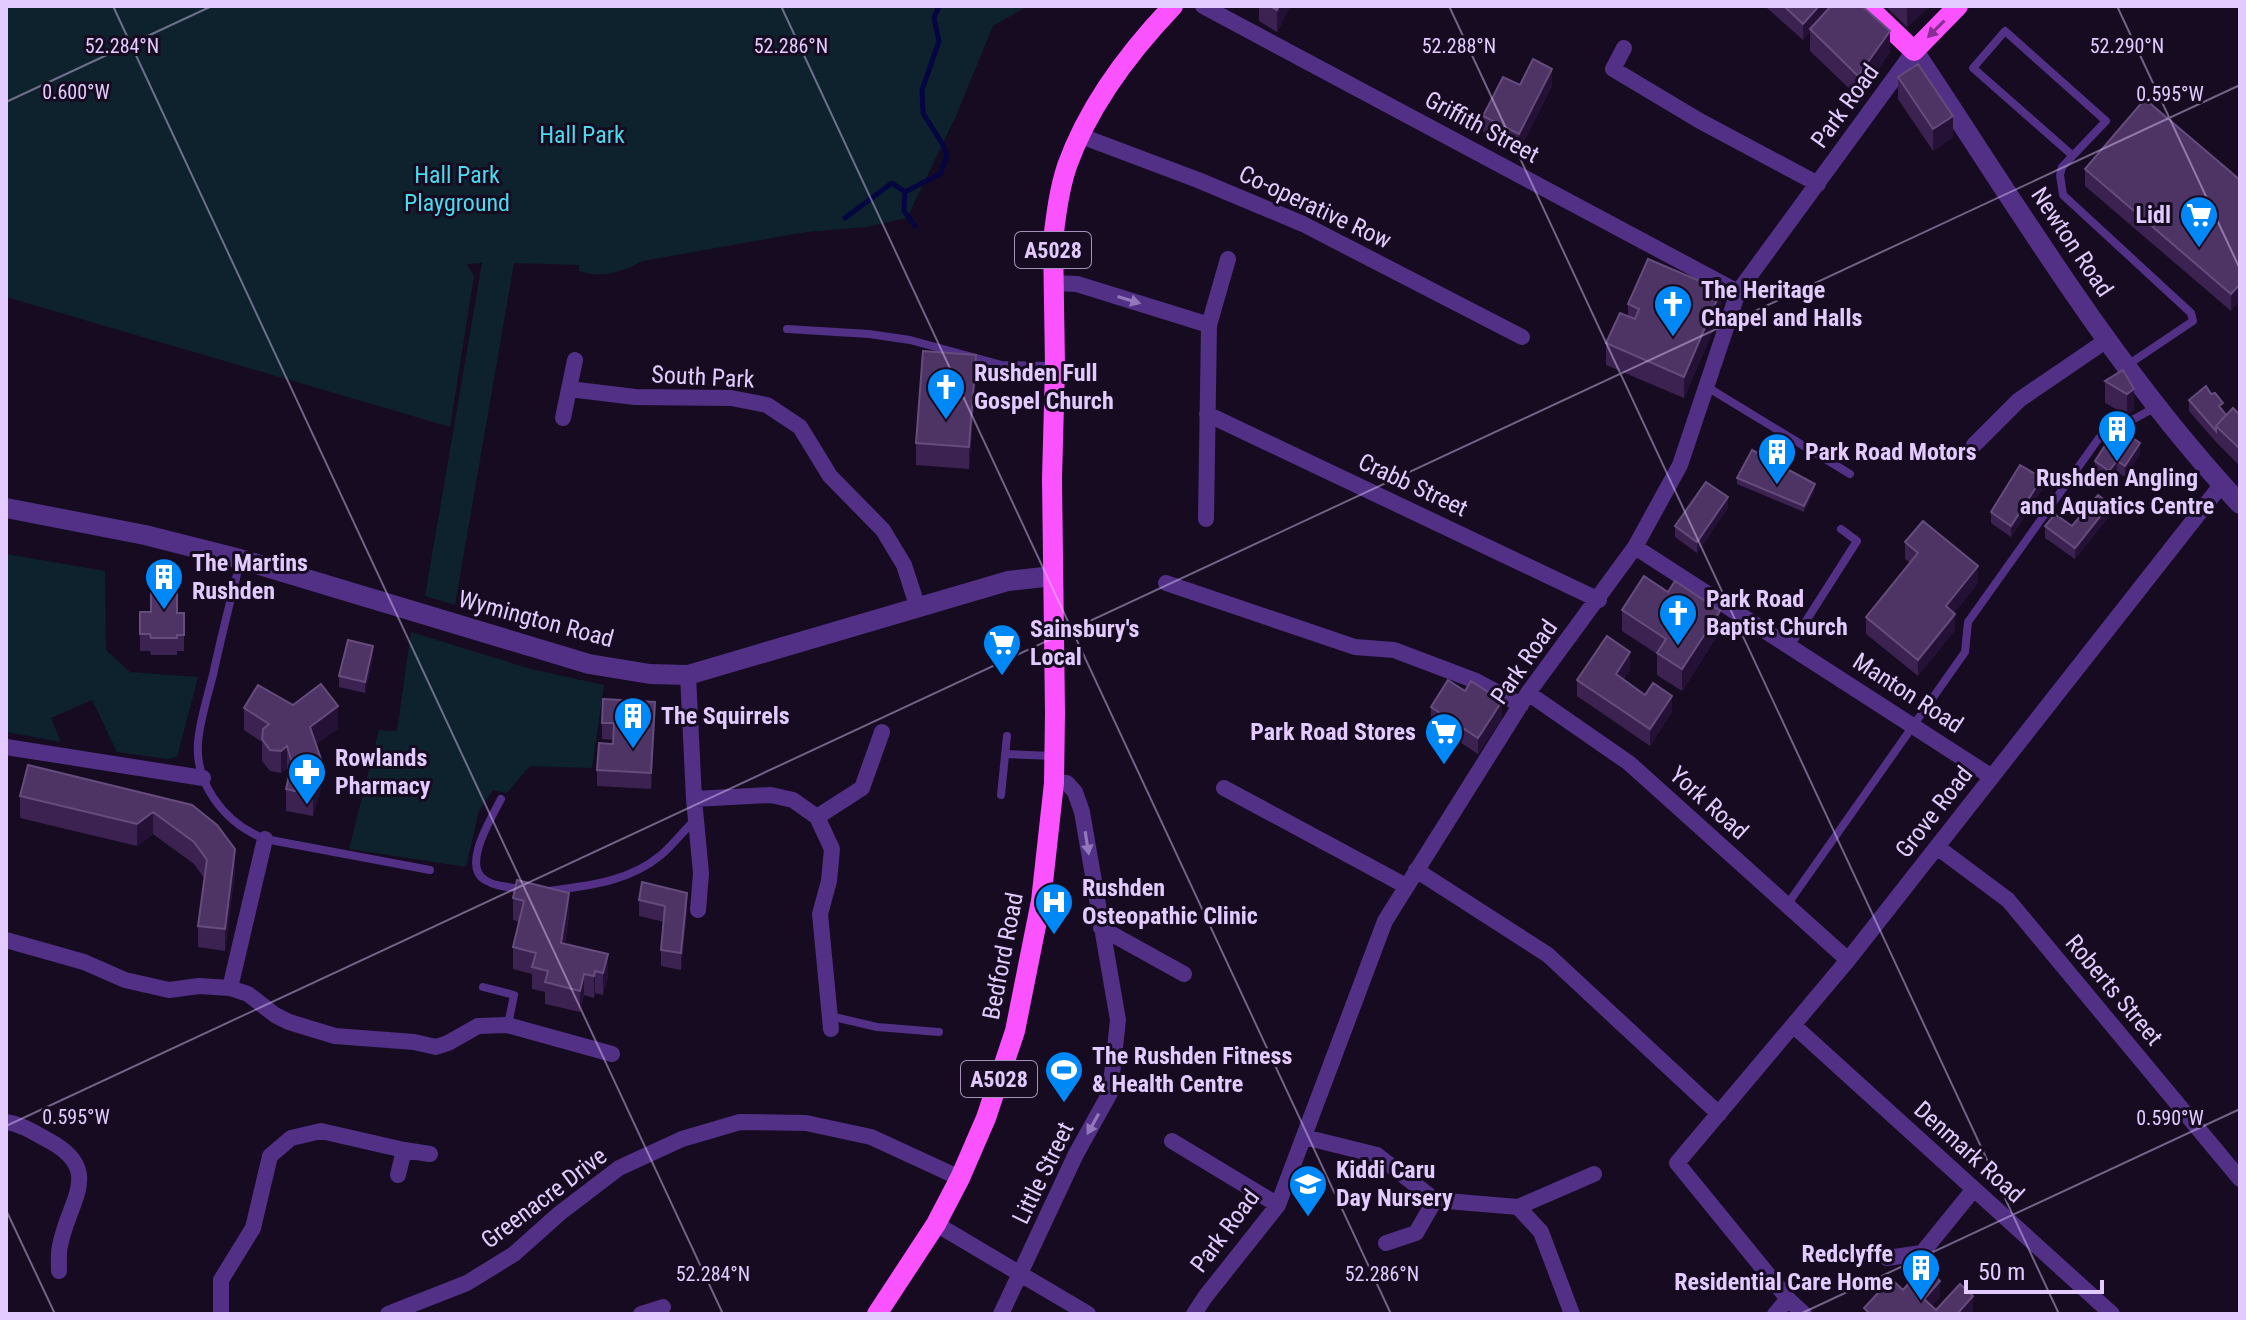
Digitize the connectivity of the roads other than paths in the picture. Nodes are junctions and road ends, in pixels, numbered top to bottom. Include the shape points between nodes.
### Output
1 (1173, 6) edge
2 (1203, 6) edge
3 (1867, 6) edge
4 (1958, 6) edge
5 (1624, 48) dead end
6 (1914, 51) junction
7 (1081, 136) junction
8 (2072, 155) junction
9 (1818, 184) junction
10 (1228, 259) dead end
11 (1054, 283) junction
12 (1738, 292) junction
13 (1209, 325) junction
14 (787, 329) dead end
15 (1522, 337) dead end
16 (2107, 340) junction
17 (575, 360) dead end
18 (1055, 366) junction
19 (2126, 366) junction
20 (1706, 386) junction
21 (569, 389) junction
22 (2156, 407) junction
23 (1207, 414) junction
24 (563, 418) dead end
25 (1974, 445) dead end
26 (1850, 474) dead end
27 (2222, 484) junction
28 (2240, 504) edge
29 (6, 508) edge
30 (1206, 519) dead end
31 (1841, 529) dead end
32 (1635, 547) junction
33 (240, 559) junction
34 (1053, 576) junction
35 (1166, 583) dead end
36 (1599, 600) junction
37 (918, 608) junction
38 (1790, 646) junction
39 (688, 675) junction
40 (1525, 699) junction
41 (1915, 726) junction
42 (882, 732) dead end
43 (1007, 736) dead end
44 (6, 747) edge
45 (1005, 754) junction
46 (1054, 756) junction
47 (1992, 777) junction
48 (203, 778) junction
49 (1054, 783) junction
50 (1224, 788) dead end
51 (1001, 795) dead end
52 (501, 799) dead end
53 (694, 799) junction
54 (817, 817) junction
55 (696, 818) junction
56 (265, 839) junction
57 (1937, 847) junction
58 (430, 870) dead end
59 (1416, 870) junction
60 (1406, 886) junction
61 (1787, 905) junction
62 (698, 910) dead end
63 (1101, 928) junction
64 (6, 940) edge
65 (1848, 960) junction
66 (1184, 974) dead end
67 (483, 987) dead end
68 (230, 988) junction
69 (830, 1022) joint
70 (507, 1025) junction
71 (1793, 1025) junction
72 (939, 1032) dead end
73 (612, 1054) dead end
74 (1719, 1114) junction
75 (6, 1122) edge
76 (1304, 1137) junction
77 (1172, 1141) dead end
78 (404, 1150) junction
79 (430, 1154) dead end
80 (1594, 1174) dead end
81 (398, 1175) dead end
82 (960, 1178) junction
83 (2240, 1179) edge
84 (1974, 1189) junction
85 (1435, 1200) junction
86 (1278, 1205) junction
87 (1518, 1207) junction
88 (936, 1224) junction
89 (1386, 1243) dead end
90 (1887, 1258) dead end
91 (59, 1271) dead end
92 (1021, 1276) junction
93 (1788, 1299) junction
94 (663, 1307) dead end
95 (221, 1314) edge
96 (388, 1314) edge
97 (641, 1314) edge
98 (877, 1314) edge
99 (1001, 1314) edge
100 (1088, 1314) edge
101 (1194, 1314) edge
102 (1572, 1314) edge
103 (1775, 1314) edge
104 (1804, 1314) edge
105 (2112, 1314) edge

1 - 7 main road, A5028 via 1127,61
2 - 12 street, Griffith Street
3 - 6 main road, Newton Road
4 -> 6 main road
5 - 9 street via 1613,69
6 - 9 street, Park Road
6 - 16 street, Newton Road
7 - 11 main road, A5028 via 1058,201
7 - 15 street, Co-operative Row via 1303,224
8 - 8 lane via 2106,121 2005,31 1973,68
8 - 19 lane via 2060,175 2063,195 2191,313 2193,321
9 - 12 street, Park Road
10 - 13 street
11 -> 13 street via 1077,284
11 - 18 main road, A5028
12 - 20 street, Park Road
13 - 23 street
14 - 18 lane via 869,334 1002,365
16 - 19 street, Newton Road
16 - 25 street via 2019,400
17 - 21 street
18 - 34 main road, A5028
19 - 22 street, Newton Road
20 - 26 lane
20 - 32 street, Park Road via 1680,465
21 - 24 street
21 - 37 street, South Park via 635,397 731,398 767,405 800,427 830,476 883,530 904,565
22 - 27 street, Newton Road
22 - 41 lane via 2099,438 1968,622 1965,652
23 - 30 street
23 - 36 street, Crabb Street
27 - 28 street, Newton Road
27 - 47 street, Grove Road
29 - 33 street, Wymington Road
31 - 38 lane via 1857,541
32 - 36 street, Park Road
32 - 38 street, Manton Road
33 - 39 street, Wymington Road via 589,664
33 - 48 lane via 198,736
34 - 37 street, Wymington Road via 1008,581
34 - 46 main road, Bedford Road / A5028
35 - 40 street, York Road via 1355,647 1394,650
36 - 40 street, Park Road
37 - 39 street, Wymington Road
38 - 41 street, Manton Road
39 - 53 street
40 - 59 street, Park Road
40 - 61 street, York Road via 1629,763
41 - 47 street, Manton Road
41 - 61 lane
42 - 54 street via 862,788
43 - 45 lane
44 - 48 street
45 - 46 lane
45 - 51 lane
46 - 49 main road, Bedford Road / A5028
47 - 57 street, Grove Road
48 - 56 lane via 233,822
49 -> 63 street, Little Street via 1067,783 1082,812
49 - 82 main road, Bedford Road / A5028 via 1041,901 1015,1031
50 - 60 street
52 - 55 lane via 484,830 477,873 500,886 539,892 590,886 628,874 660,856
53 - 54 street via 771,795 793,800
53 - 55 street
54 - 69 street via 832,849 820,914
55 - 62 street
56 - 58 lane
56 - 68 street
57 - 65 street, Grove Road
57 - 83 street, Roberts Street via 2008,900
59 - 60 street, Park Road
59 - 74 street via 1548,955
60 - 76 street, Park Road via 1385,921
61 - 65 street, York Road
63 - 66 street
63 -> 92 street, Little Street via 1118,1020 1110,1093
64 - 68 street via 169,990
65 - 71 street, Grove Road
67 - 70 lane via 514,995
68 - 70 street via 289,1022 351,1039 436,1047 478,1026
69 - 72 lane
70 - 73 street
71 - 74 street, Grove Road
71 - 84 street, Denmark Road
74 - 93 street, Grove Road via 1677,1163
75 - 91 street via 66,1149 79,1169 78,1198 59,1248
76 - 85 street via 1377,1155
76 - 86 street, Park Road
77 - 86 street
78 - 79 street
78 - 81 street
78 - 95 street via 321,1131 291,1138 270,1156 253,1228 221,1280
80 - 87 street
82 - 88 main road, Bedford Road / A5028
82 - 96 street, Greenacre Drive via 871,1137 806,1123 740,1122 682,1139 619,1168 514,1254 467,1283
84 - 90 street via 1922,1253
84 - 105 street, Denmark Road
85 - 87 street
85 - 89 street via 1416,1233
86 - 101 street, Park Road
87 - 102 street via 1541,1232
88 - 92 street
88 - 98 main road, Bedford Road / A5028
92 - 99 street, Little Street
92 - 100 street
93 - 103 street
93 - 104 street
94 - 97 street

